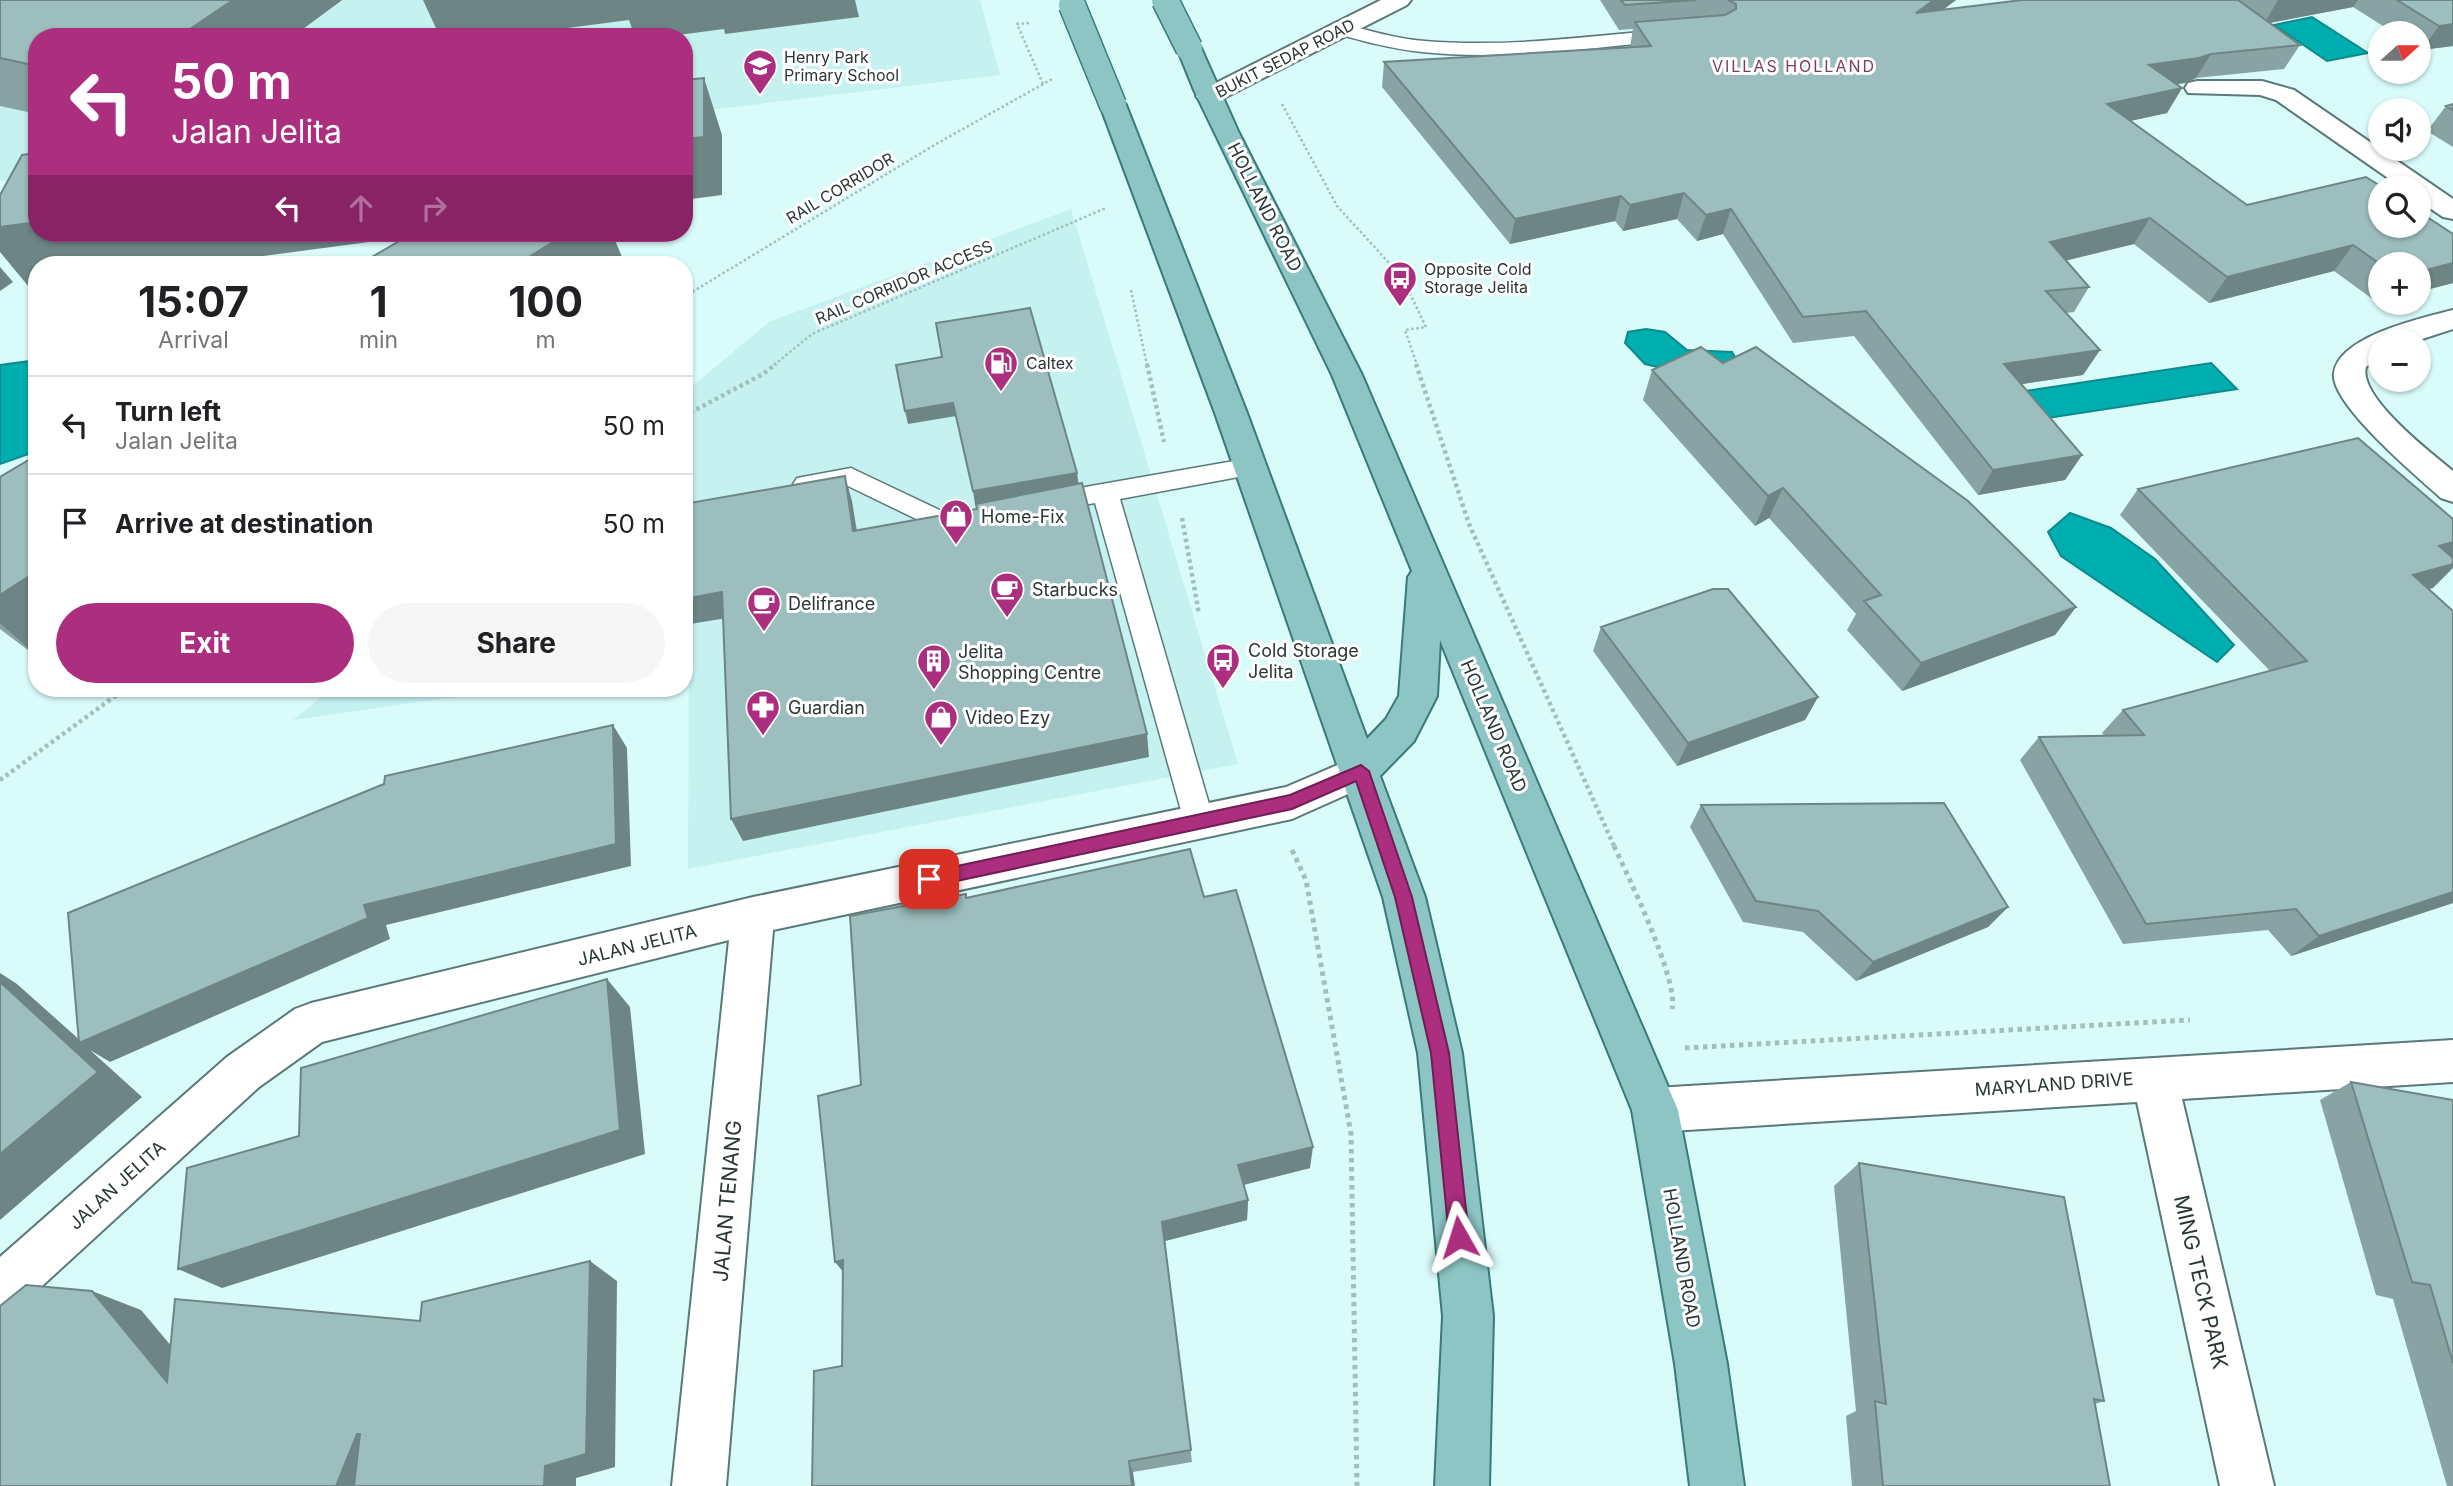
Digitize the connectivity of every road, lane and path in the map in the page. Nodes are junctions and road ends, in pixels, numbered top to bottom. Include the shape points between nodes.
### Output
1 (1165, 0) edge
2 (1399, 0) edge
3 (1071, 2) edge
4 (1039, 22) dead end
5 (1340, 29) junction
6 (1693, 33) edge
7 (1043, 84) dead end
8 (2197, 88) edge
9 (1209, 96) junction
10 (1010, 102) dead end
11 (1102, 196) dead end
12 (1107, 208) junction
13 (2453, 211) edge
14 (1111, 220) dead end
15 (1129, 283) dead end
16 (693, 292) edge
17 (2453, 319) edge
18 (2422, 329) edge
19 (2368, 350) edge
20 (693, 411) edge
21 (1251, 467) junction
22 (1175, 482) junction
23 (788, 488) edge
24 (2453, 490) edge
25 (1105, 493) junction
26 (1023, 507) edge
27 (968, 517) edge
28 (941, 522) junction
29 (900, 531) edge
30 (1426, 565) junction
31 (1199, 614) dead end
32 (114, 697) edge
33 (1361, 771) junction
34 (0, 780) edge
35 (1272, 806) junction
36 (1199, 821) junction
37 (753, 916) junction
38 (2195, 1019) dead end
39 (1676, 1049) dead end
40 (2453, 1061) edge
41 (2154, 1078) junction
42 (1655, 1110) junction
43 (0, 1290) edge
44 (699, 1486) edge
45 (1357, 1486) edge
46 (1462, 1486) edge
47 (1717, 1486) edge
48 (2247, 1486) edge

1 - 9 main road, HOLLAND ROAD, bridge
2 - 5 street, BUKIT SEDAP ROAD
3 - 21 main road, bridge
4 - 7 path via 1017,24
5 - 6 lane via 1447,51
5 - 9 street, BUKIT SEDAP ROAD
8 - 13 street via 2262,88 2285,95
9 - 30 main road, HOLLAND ROAD via 1309,292
10 - 16 path, RAIL CORRIDOR
11 - 12 path
12 - 14 path
12 - 20 path, RAIL CORRIDOR ACCESS via 811,334 763,374
15 - 22 path
17 - 18 street
19 - 24 street via 2352,364 2349,378 2358,396 2379,422
21 - 22 lane
21 - 33 main road
22 - 25 lane
22 - 31 path
23 - 28 lane via 851,477
25 - 26 lane
25 - 36 lane
27 - 28 lane
28 - 29 lane
30 - 33 main road via 1418,696 1400,730
30 - 42 main road, HOLLAND ROAD
32 - 34 path
33 - 35 street, JALAN JELITA via 1292,802
33 - 46 main road via 1404,897 1440,1053 1468,1316
35 - 36 street, JALAN JELITA
35 - 45 path via 1306,880 1351,1134
36 - 37 street, JALAN JELITA
37 - 43 street, JALAN JELITA via 312,1024 243,1072
37 - 44 street, JALAN TENANG
38 - 39 path
40 - 41 street, MARYLAND DRIVE
41 - 42 street, MARYLAND DRIVE
41 - 48 street, MING TECK PARK
42 - 47 main road, HOLLAND ROAD via 1702,1364

